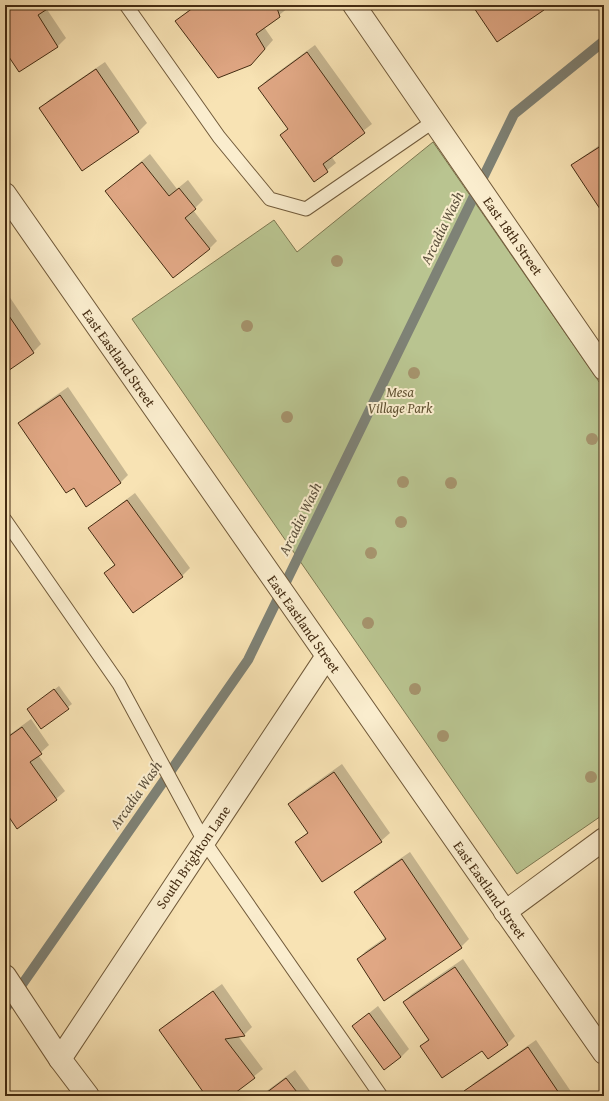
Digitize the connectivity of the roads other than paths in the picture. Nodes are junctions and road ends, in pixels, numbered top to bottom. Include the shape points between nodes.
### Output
1 (126, 5) edge
2 (354, 5) edge
3 (434, 121) junction
4 (5, 194) edge
5 (604, 369) edge
6 (5, 520) edge
7 (327, 656) junction
8 (604, 839) edge
9 (204, 841) junction
10 (505, 912) junction
11 (5, 976) edge
12 (604, 1053) edge
13 (60, 1059) junction
14 (88, 1096) edge
15 (381, 1096) edge

1 - 3 lane via 219,137 270,199 306,209
2 - 3 street, East 18th Street
3 - 5 street, East 18th Street
4 - 7 street, East Eastland Street
6 - 9 lane via 119,684
7 - 9 street, South Brighton Lane
7 - 10 street, East Eastland Street
8 - 10 street
9 - 13 street, South Brighton Lane
9 - 15 lane
10 - 12 street, East Eastland Street
11 - 13 street
13 - 14 street

